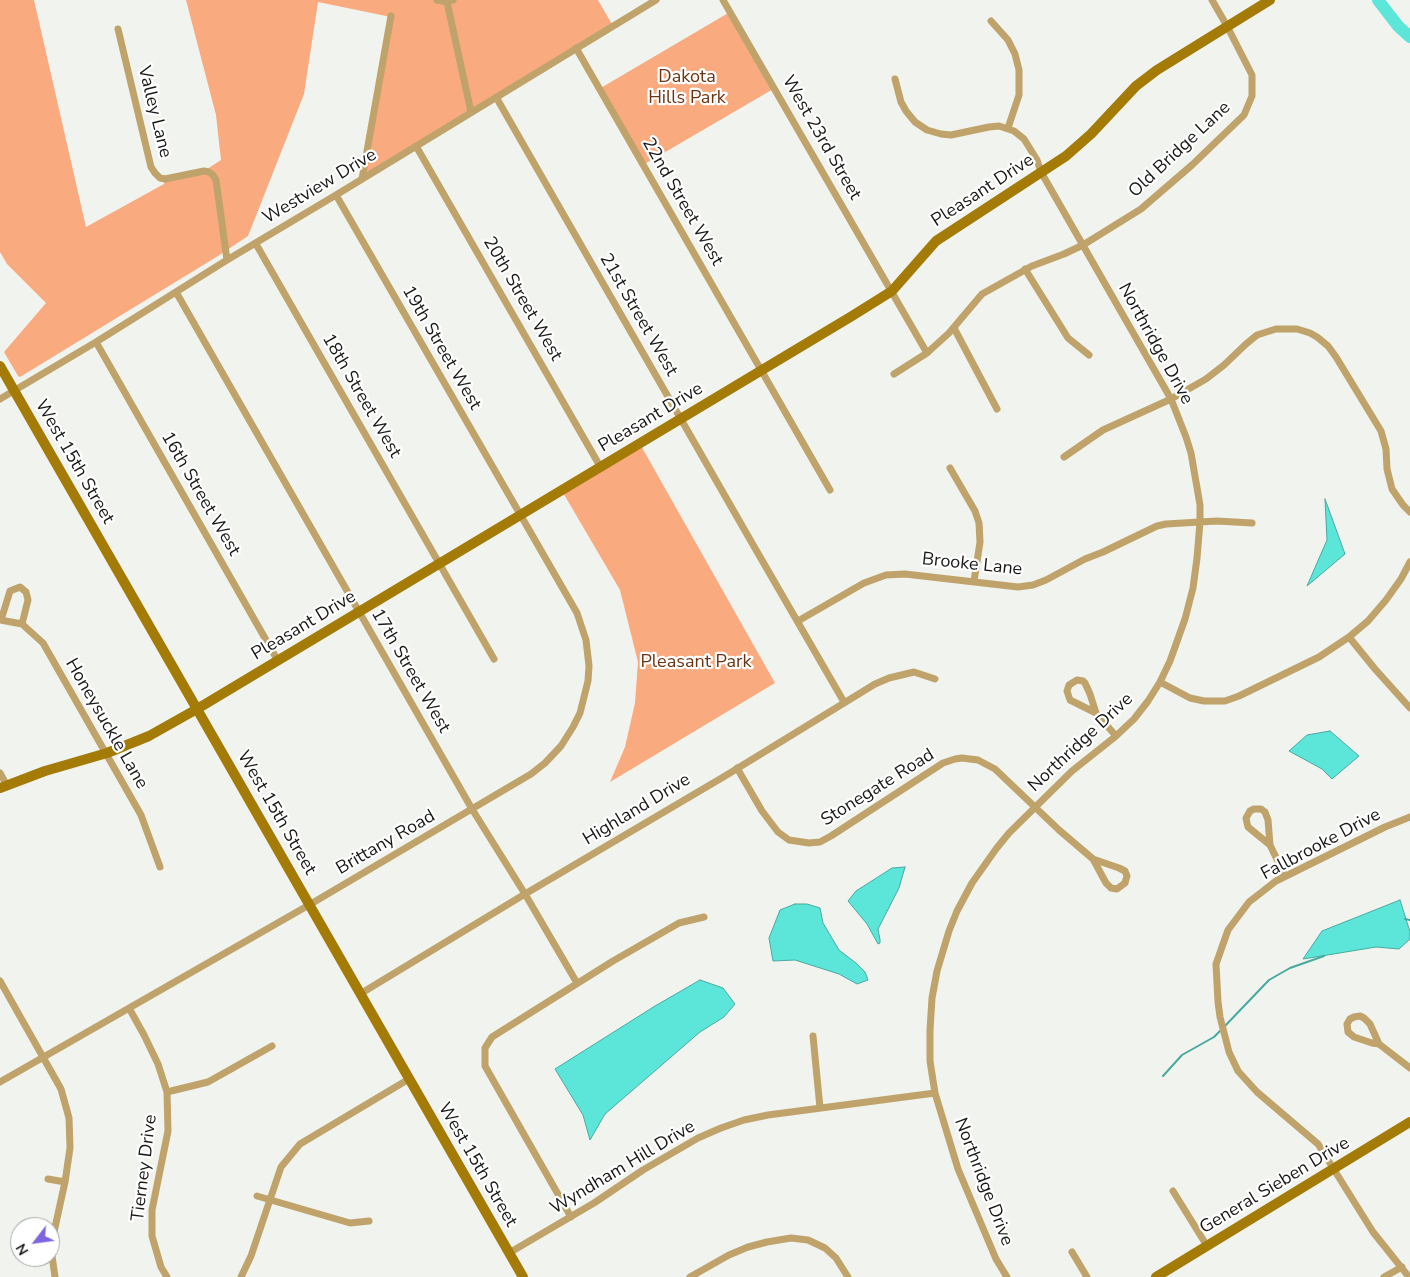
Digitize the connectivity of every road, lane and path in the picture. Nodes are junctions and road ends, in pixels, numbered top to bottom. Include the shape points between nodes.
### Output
1 (437, 0) edge
2 (656, 0) edge
3 (723, 0) edge
4 (1212, 0) edge
5 (1270, 0) edge
6 (450, 1) edge
7 (391, 16) dead end
8 (991, 21) dead end
9 (1227, 26) junction
10 (118, 29) dead end
11 (576, 48) junction
12 (895, 79) dead end
13 (496, 97) junction
14 (471, 112) junction
15 (1008, 128) junction
16 (416, 146) junction
17 (1041, 172) junction
18 (362, 179) junction
19 (336, 195) junction
20 (256, 244) junction
21 (1083, 245) junction
22 (227, 260) junction
23 (1026, 270) junction
24 (892, 291) junction
25 (176, 292) junction
26 (954, 328) junction
27 (96, 342) junction
28 (927, 353) junction
29 (1089, 355) dead end
30 (0, 366) edge
31 (762, 371) junction
32 (894, 374) dead end
33 (15, 391) junction
34 (0, 399) edge
35 (1171, 399) junction
36 (997, 409) dead end
37 (681, 420) junction
38 (1064, 457) dead end
39 (601, 468) junction
40 (950, 468) dead end
41 (830, 490) dead end
42 (1410, 512) edge
43 (520, 516) junction
44 (1200, 522) junction
45 (1252, 523) dead end
46 (1410, 562) edge
47 (440, 564) junction
48 (974, 581) junction
49 (359, 612) junction
50 (0, 620) edge
51 (798, 621) junction
52 (22, 624) junction
53 (1349, 637) junction
54 (494, 659) dead end
55 (278, 661) junction
56 (935, 678) dead end
57 (1160, 682) junction
58 (844, 702) junction
59 (1410, 708) edge
60 (197, 709) junction
61 (1096, 713) junction
62 (1116, 736) junction
63 (107, 753) junction
64 (737, 768) junction
65 (0, 773) edge
66 (3, 786) edge
67 (1035, 807) junction
68 (472, 809) junction
69 (1410, 817) edge
70 (1270, 846) junction
71 (1093, 859) junction
72 (160, 867) dead end
73 (1285, 876) junction
74 (525, 894) junction
75 (310, 905) junction
76 (704, 917) dead end
77 (0, 982) edge
78 (577, 983) junction
79 (360, 994) junction
80 (129, 1008) junction
81 (813, 1036) dead end
82 (1379, 1044) junction
83 (272, 1046) dead end
84 (44, 1057) junction
85 (1410, 1068) edge
86 (409, 1079) junction
87 (0, 1082) edge
88 (166, 1092) junction
89 (935, 1093) junction
90 (820, 1108) junction
91 (1410, 1122) edge
92 (1333, 1169) junction
93 (48, 1179) dead end
94 (65, 1182) junction
95 (1173, 1191) dead end
96 (257, 1196) dead end
97 (269, 1200) junction
98 (571, 1217) junction
99 (369, 1221) dead end
100 (1207, 1246) junction
101 (1072, 1252) dead end
102 (509, 1253) junction
103 (1402, 1267) junction
104 (56, 1277) edge
105 (167, 1277) edge
106 (241, 1277) edge
107 (523, 1277) edge
108 (690, 1277) edge
109 (848, 1277) edge
110 (1006, 1277) edge
111 (1087, 1277) edge
112 (1156, 1277) edge
113 (1384, 1277) edge
114 (1409, 1277) edge

1 - 6 street
2 - 11 street, Westview Drive
3 - 24 street, West 23rd Street
4 - 9 street, Old Bridge Lane
5 - 9 street, Pleasant Drive
6 - 14 street
7 - 18 street
8 - 15 street via 1011,45 1019,70 1019,95
9 - 17 street, Pleasant Drive via 1136,86 1091,134
9 - 21 street, Old Bridge Lane via 1252,74 1252,96 1244,115 1141,208
10 - 22 street, Valley Lane via 151,167 155,174 165,179 204,171 214,175
11 - 13 street, Westview Drive
11 - 31 street, 22nd Street West
12 - 15 street via 906,111 927,130 951,135 994,126
13 - 14 street, Westview Drive
13 - 37 street, 21st Street West
14 - 16 street, Westview Drive
15 - 17 street, Northridge Drive via 1024,139
16 - 18 street, Westview Drive
16 - 39 street, 20th Street West
17 - 21 street, Northridge Drive
17 - 24 street, Pleasant Drive via 936,241
18 - 19 street, Westview Drive
19 - 20 street, Westview Drive
19 - 43 street, 19th Street West
20 - 22 street, Westview Drive
20 - 47 street, 18th Street West
21 - 23 street, Old Bridge Lane
21 - 35 street, Northridge Drive
22 - 25 street, Westview Drive
23 - 26 street, Old Bridge Lane via 982,294
23 - 29 street via 1068,338
24 - 28 street, West 23rd Street
24 - 31 street, Pleasant Drive
25 - 27 street, Westview Drive
25 - 49 street, 17th Street West
26 - 28 street, Old Bridge Lane
26 - 36 street
27 - 33 street, Westview Drive
27 - 55 street, 16th Street West
28 - 32 street, Old Bridge Lane
30 - 33 street, West 15th Street
31 - 37 street, Pleasant Drive
31 - 41 street, 22nd Street West
33 - 34 street, Westview Drive
33 - 60 street, West 15th Street
35 - 38 street via 1104,430
35 - 42 street via 1218,370 1263,332 1290,328 1310,333 1333,351 1376,422 1385,444 1386,469 1392,489
35 - 44 street, Northridge Drive via 1191,453
37 - 39 street, Pleasant Drive
37 - 51 street, 21st Street West
39 - 43 street, Pleasant Drive
40 - 48 street via 979,523 980,542
43 - 47 street, Pleasant Drive
43 - 68 street, Brittany Road via 577,613 586,640 588,681 580,713 561,746 531,774
44 - 45 street, Brooke Lane
44 - 48 street, Brooke Lane via 1157,526 1033,585 1018,587
44 - 57 street, Northridge Drive via 1196,573 1189,604
46 - 53 street via 1386,600
47 - 49 street, Pleasant Drive
47 - 54 street, 18th Street West
48 - 51 street, Brooke Lane via 886,575 864,583
49 - 55 street, Pleasant Drive
49 - 68 street, 17th Street West
50 - 52 street
50 - 52 street via 10,591 20,587 28,600
51 - 58 street, 21st Street West
52 - 63 street, Honeysuckle Lane via 43,643
53 - 57 street via 1314,660 1225,701 1196,700
53 - 59 street via 1374,670
55 - 60 street, Pleasant Drive
56 - 58 street, Highland Drive via 914,672 902,674 875,684
57 - 62 street, Northridge Drive via 1140,712
58 - 64 street, Highland Drive
60 - 63 street, Pleasant Drive via 149,736
60 - 75 street, West 15th Street
61 - 61 street via 1083,681 1069,684 1067,694 1070,700
61 - 62 street
62 - 67 street, Northridge Drive via 1072,771
63 - 66 street, Pleasant Drive
63 - 72 street, Honeysuckle Lane via 141,815
64 - 67 street, Stonegate Road via 773,828 789,840 802,843 820,842 831,836 954,759 982,761 996,768
64 - 74 street, Highland Drive
65 - 66 street
67 - 71 street, Stonegate Road
67 - 89 street, Northridge Drive via 989,857 966,892 949,931 937,971 931,1014 930,1061
68 - 74 street, 17th Street West
68 - 75 street, Brittany Road
69 - 73 street, Fallbrooke Drive
70 - 70 street via 1266,812 1254,809 1246,818 1248,827
70 - 73 street
71 - 71 street via 1122,869 1127,876 1125,883 1117,889 1111,888
73 - 92 street, Fallbrooke Drive via 1249,902 1228,930 1216,964 1218,1002 1229,1052 1238,1071 1257,1092 1318,1144
74 - 78 street, 17th Street West
74 - 79 street, Highland Drive
75 - 79 street, West 15th Street
75 - 80 street, Brittany Road
76 - 78 street via 679,923
77 - 84 street
78 - 98 street via 492,1037 485,1048 485,1066
79 - 86 street, West 15th Street
80 - 84 street, Brittany Road
80 - 88 street, Tierney Drive via 158,1064
81 - 90 street
82 - 82 street via 1348,1032 1350,1019 1364,1018
82 - 85 street
83 - 88 street via 208,1082
84 - 87 street, Brittany Road
84 - 94 street via 61,1089 69,1118 70,1148
86 - 97 street via 300,1144 282,1167
86 - 102 street, West 15th Street
88 - 105 street, Tierney Drive via 168,1131 152,1210 152,1236
89 - 90 street, Wyndham Hill Drive
89 - 110 street, Northridge Drive via 958,1170
90 - 98 street, Wyndham Hill Drive via 755,1118 715,1130 643,1170
91 - 92 street, General Sieben Drive
92 - 100 street, General Sieben Drive
92 - 103 street, Fallbrooke Drive via 1372,1232
93 - 94 street
94 - 104 street via 54,1232 52,1256
95 - 100 street
96 - 97 street
97 - 99 street via 350,1223
97 - 106 street
98 - 102 street, Wyndham Hill Drive
100 - 112 street, General Sieben Drive
101 - 111 street
102 - 107 street, West 15th Street
103 - 113 street
103 - 114 street, Fallbrooke Drive
108 - 109 street via 748,1247 791,1238 808,1240 825,1248

